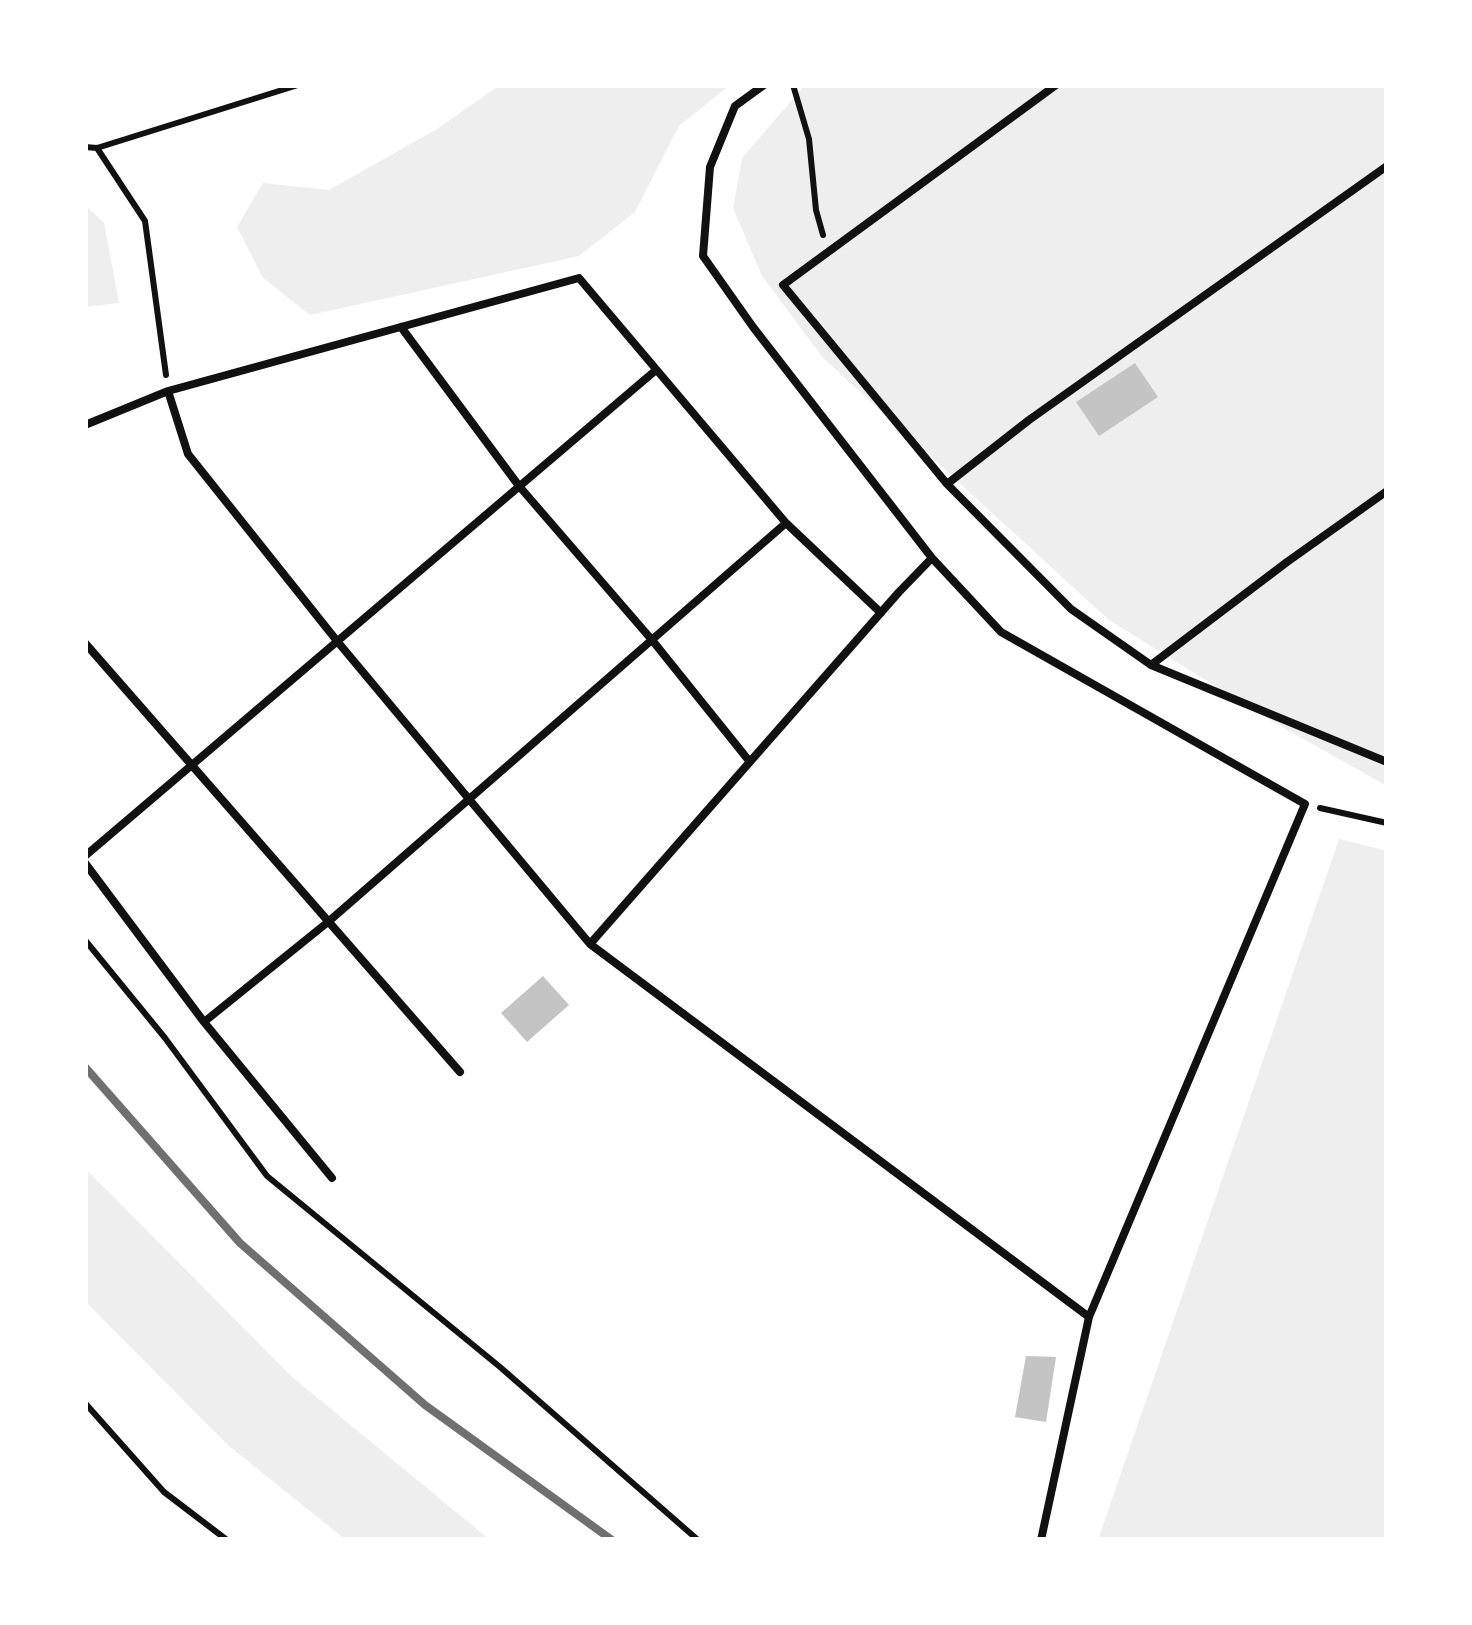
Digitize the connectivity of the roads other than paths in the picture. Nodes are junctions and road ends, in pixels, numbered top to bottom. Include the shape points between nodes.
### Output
1 (764, 85) edge
2 (1056, 85) edge
3 (1387, 166) edge
4 (402, 327) junction
5 (656, 370) junction
6 (168, 391) junction
7 (85, 425) edge
8 (947, 484) junction
9 (519, 486) junction
10 (1387, 491) edge
11 (786, 523) junction
12 (932, 558) junction
13 (880, 613) junction
14 (652, 640) junction
15 (337, 641) junction
16 (85, 643) edge
17 (1151, 665) junction
18 (750, 762) junction
19 (1387, 762) edge
20 (192, 764) junction
21 (470, 799) junction
22 (85, 860) edge
23 (328, 922) junction
24 (590, 944) junction
25 (204, 1022) junction
26 (460, 1072) dead end
27 (332, 1178) dead end
28 (1089, 1317) junction
29 (1041, 1540) edge

1 - 12 lane via 734,106 710,167 703,256
2 - 8 lane via 783,285
3 - 8 lane
4 - 5 lane via 579,278
4 - 6 lane
4 - 9 lane
5 - 9 lane
5 - 11 lane
6 - 7 lane
6 - 15 lane via 188,454
8 - 17 lane via 1071,609
9 - 14 lane
9 - 15 lane
10 - 17 lane
11 - 13 lane
11 - 14 lane
12 - 13 lane
12 - 28 lane via 1001,632 1305,804
13 - 18 lane
14 - 18 lane
14 - 21 lane
15 - 20 lane
15 - 21 lane
16 - 20 lane
17 - 19 lane
18 - 24 lane
20 - 22 lane
20 - 23 lane
21 - 23 lane
21 - 24 lane
22 - 25 lane
23 - 25 lane
23 - 26 lane
24 - 28 lane
25 - 27 lane
28 - 29 lane

